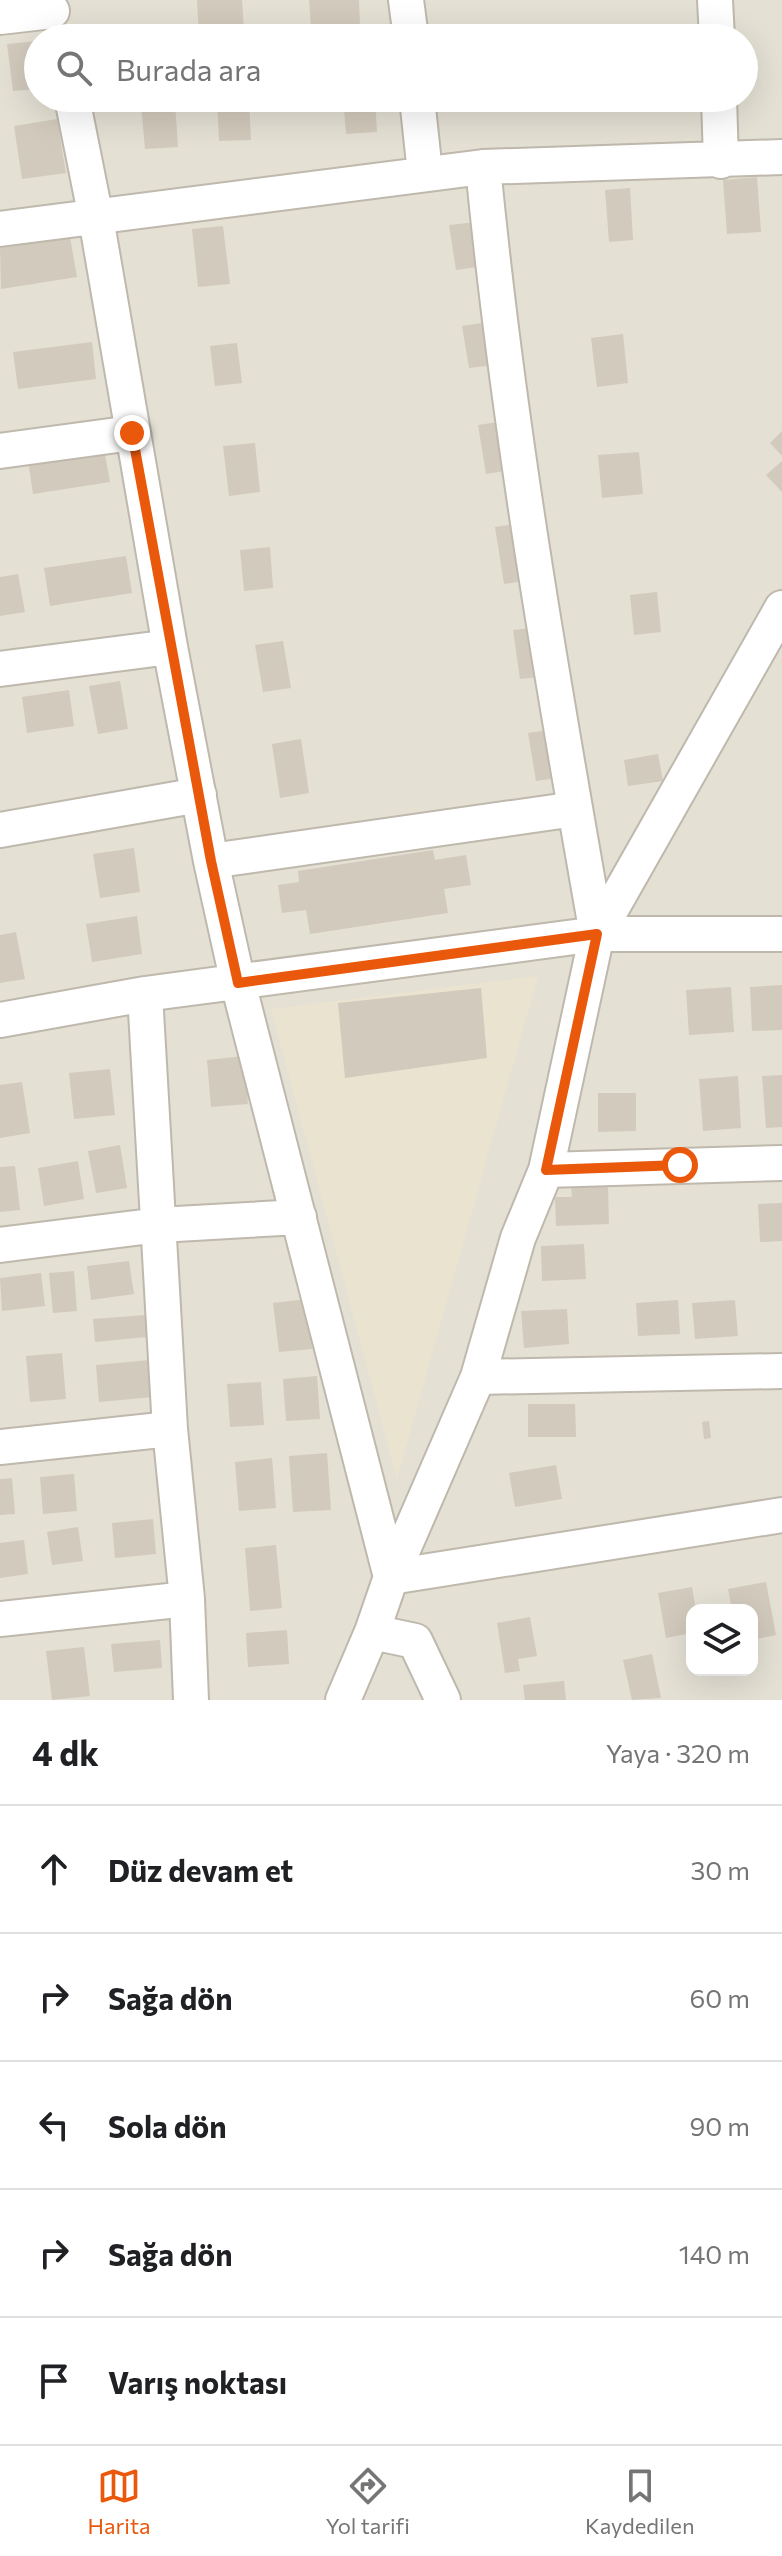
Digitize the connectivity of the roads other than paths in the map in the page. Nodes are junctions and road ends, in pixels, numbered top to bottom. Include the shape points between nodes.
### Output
1 (406, 0) edge
2 (715, 0) edge
3 (53, 16) edge
4 (0, 17) edge
5 (409, 24) edge
6 (716, 24) edge
7 (75, 112) edge
8 (418, 112) edge
9 (719, 112) edge
10 (782, 157) edge
11 (721, 161) junction
12 (483, 167) junction
13 (425, 173) junction
14 (96, 218) junction
15 (0, 229) edge
16 (132, 433) junction
17 (0, 451) edge
18 (782, 608) edge
19 (170, 647) junction
20 (0, 669) edge
21 (199, 795) junction
22 (575, 809) junction
23 (0, 830) edge
24 (211, 861) junction
25 (597, 934) junction
26 (782, 934) edge
27 (238, 983) junction
28 (145, 994) junction
29 (0, 1020) edge
30 (782, 1163) edge
31 (546, 1170) junction
32 (299, 1217) junction
33 (159, 1225) junction
34 (0, 1245) edge
35 (782, 1371) edge
36 (478, 1377) junction
37 (170, 1429) junction
38 (0, 1447) edge
39 (782, 1515) edge
40 (391, 1577) junction
41 (187, 1599) junction
42 (0, 1619) edge
43 (372, 1632) junction
44 (191, 1700) edge
45 (343, 1700) edge
46 (443, 1700) edge

1 - 5 street
2 - 6 street
3 - 4 street
7 - 14 street
8 - 13 street
9 - 11 street
10 - 11 street
11 - 12 street
12 - 13 street
12 - 22 street via 526,519
13 - 14 street
14 - 15 street
14 - 16 street
16 - 17 street
16 - 19 street
18 - 25 street
19 - 20 street
19 - 21 street
21 - 23 street
21 - 24 street
22 - 24 street
22 - 25 street
24 - 27 street
25 - 26 street
25 - 27 street
25 - 31 street
27 - 28 street
27 - 32 street
28 - 29 street
28 - 33 street
30 - 31 street
31 - 36 street via 518,1238
32 - 33 street
32 - 40 street
33 - 34 street
33 - 37 street
35 - 36 street
36 - 40 street
37 - 38 street
37 - 41 street
39 - 40 street
40 - 43 street
41 - 42 street
41 - 44 street
43 - 45 street
43 - 46 street via 415,1641

